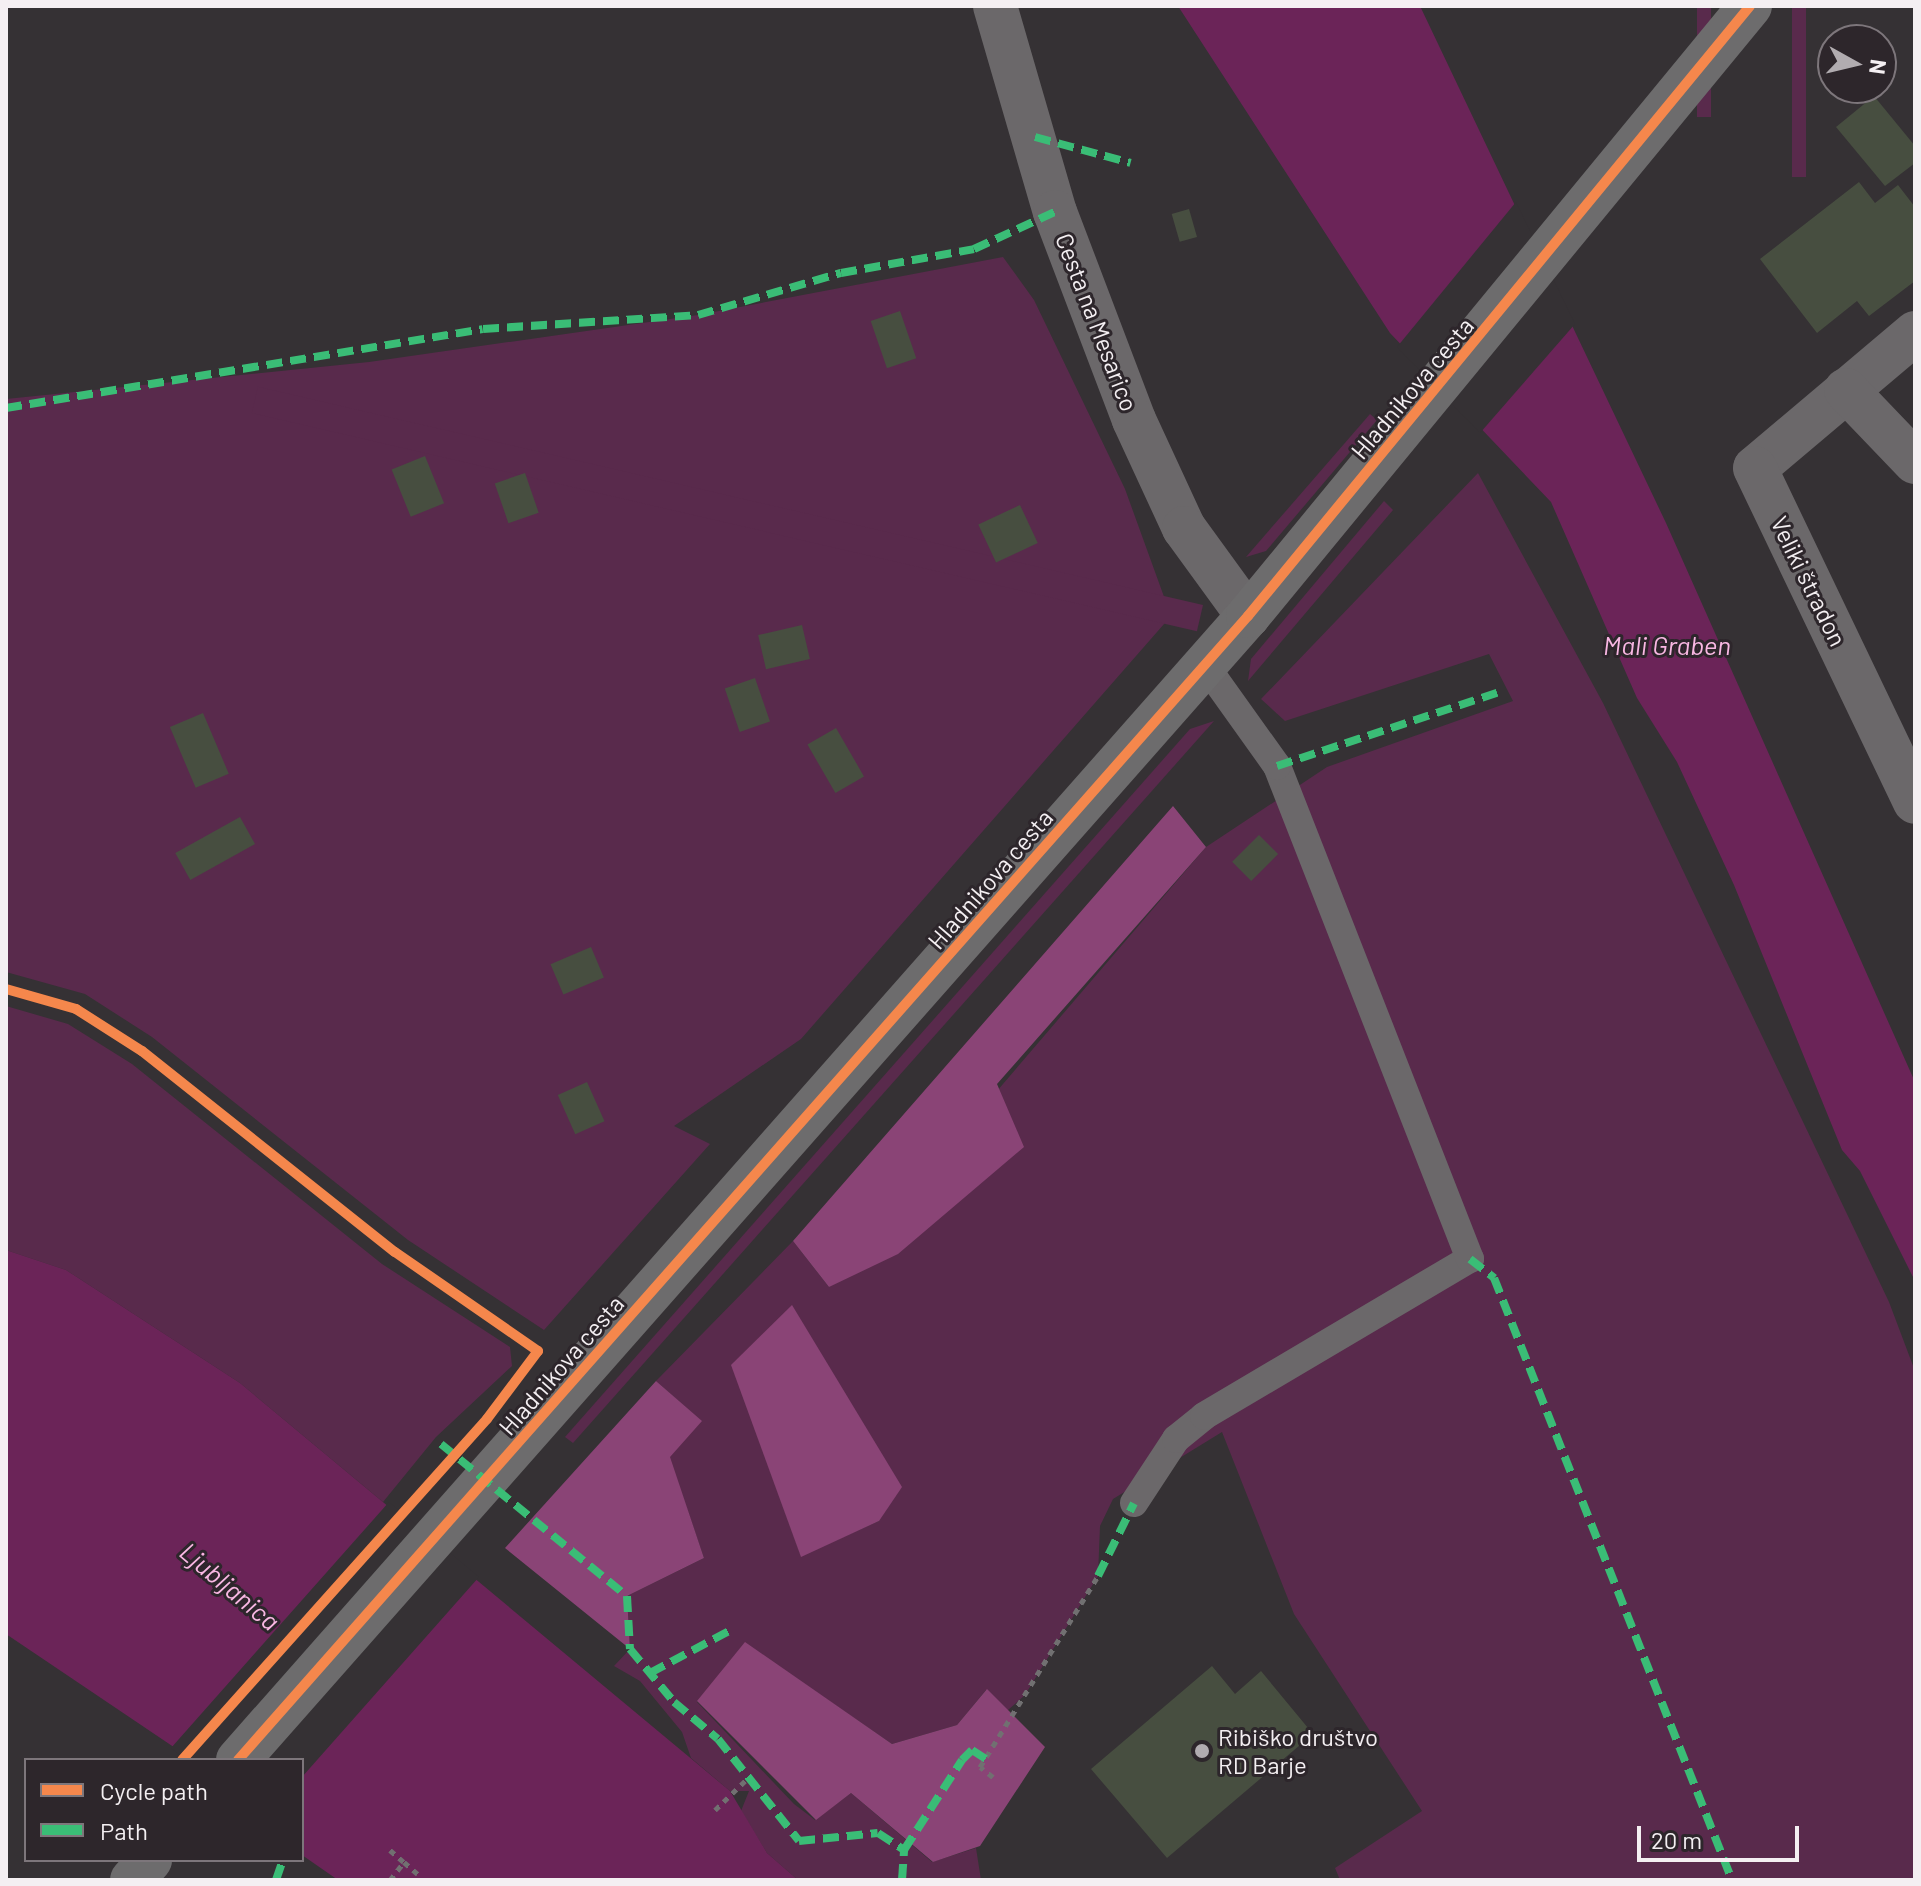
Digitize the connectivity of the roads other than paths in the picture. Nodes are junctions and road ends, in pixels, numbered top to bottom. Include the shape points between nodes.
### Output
1 (995, 6) edge
2 (1750, 6) edge
3 (1915, 333) edge
4 (1846, 390) junction
5 (1915, 462) edge
6 (1248, 616) junction
7 (1205, 665) junction
8 (1915, 802) edge
9 (1134, 1503) dead end
10 (240, 1758) edge

1 - 6 street, Cesta na Mesarico via 1055,212 1134,420 1184,528
2 - 6 main road, Hladnikova cesta via 1558,247
3 - 4 street, Veliki štradon
4 - 5 street
4 - 8 street, Veliki štradon via 1755,468
6 - 7 main road, Hladnikova cesta
7 - 9 lane via 1277,766 1470,1259 1204,1416 1176,1439
7 - 10 main road, Hladnikova cesta

